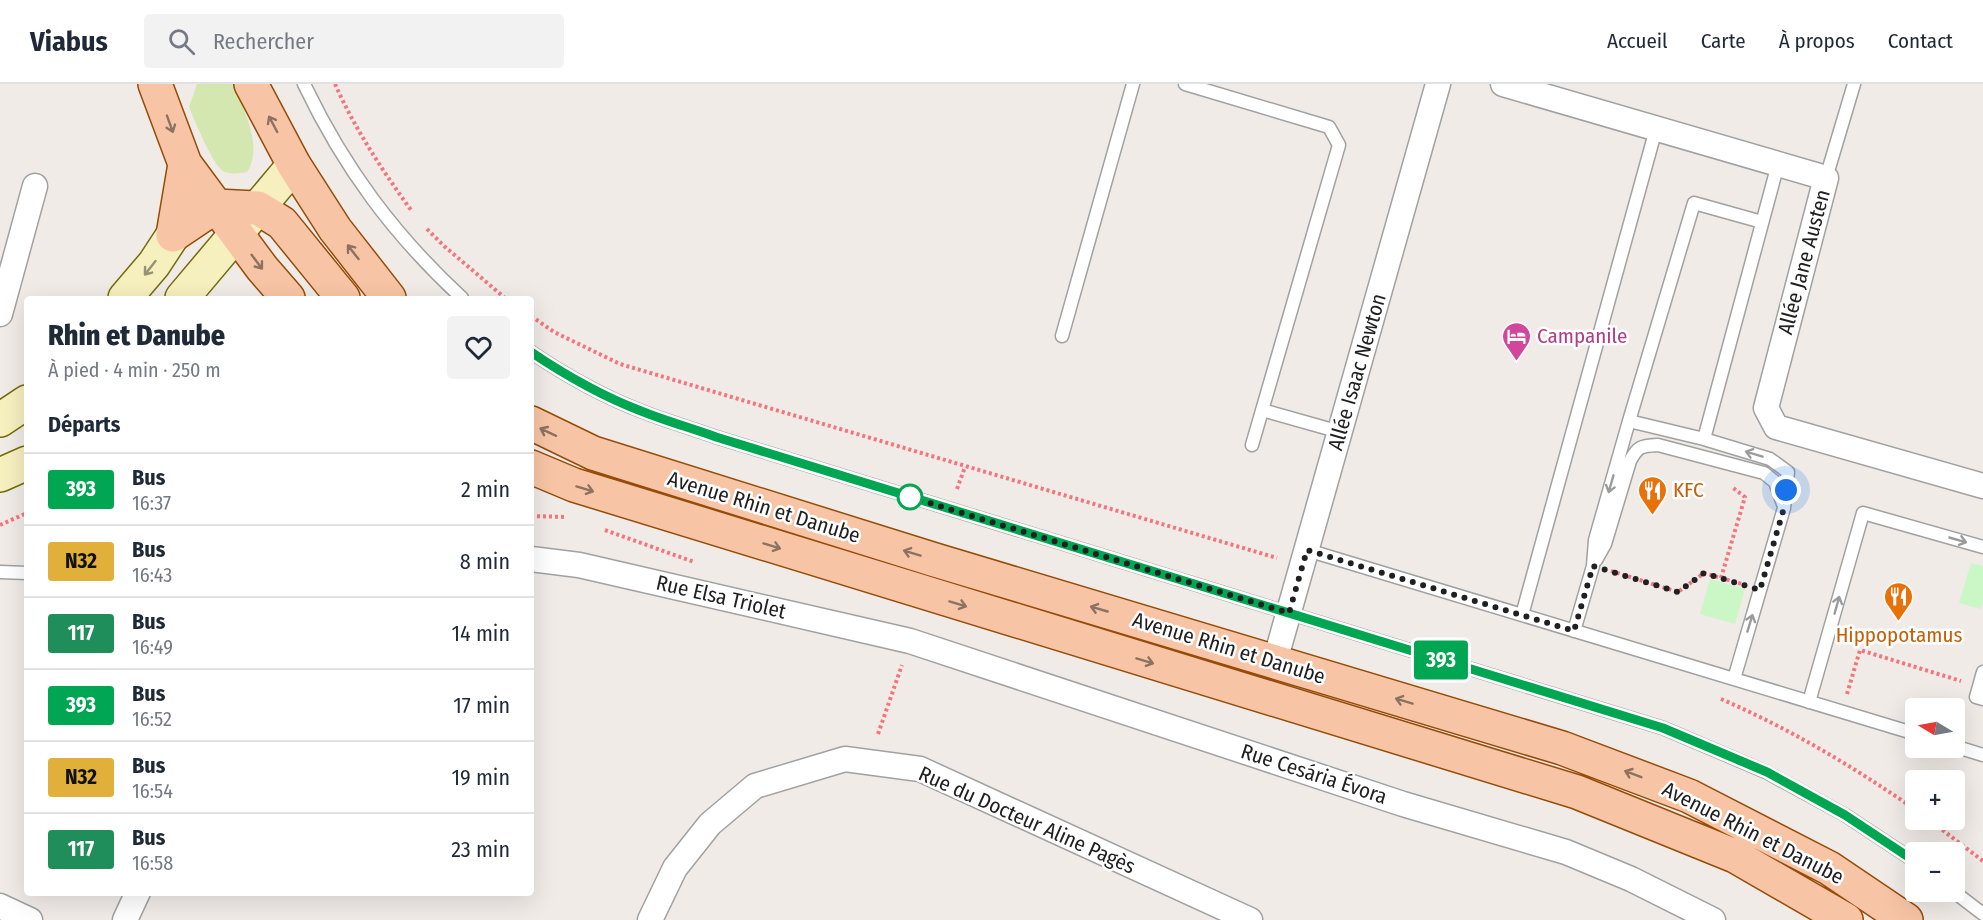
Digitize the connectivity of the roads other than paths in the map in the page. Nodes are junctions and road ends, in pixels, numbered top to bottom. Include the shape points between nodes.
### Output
1 (155, 84) edge
2 (251, 84) edge
3 (304, 84) edge
4 (1133, 84) edge
5 (1185, 84) edge
6 (1437, 84) edge
7 (1503, 84) edge
8 (1854, 84) edge
9 (1656, 129) junction
10 (185, 164) junction
11 (1778, 164) junction
12 (294, 165) junction
13 (1826, 178) junction
14 (35, 186) dead end
15 (216, 206) junction
16 (258, 208) junction
17 (1762, 222) junction
18 (237, 234) junction
19 (173, 235) junction
20 (127, 296) edge
21 (184, 296) edge
22 (286, 296) edge
23 (341, 296) edge
24 (387, 296) edge
25 (460, 296) edge
26 (0, 314) edge
27 (1062, 336) dead end
28 (534, 354) edge
29 (24, 404) edge
30 (1262, 410) junction
31 (0, 420) edge
32 (1629, 421) junction
33 (534, 424) edge
34 (1340, 432) junction
35 (1704, 440) junction
36 (1252, 445) dead end
37 (24, 464) edge
38 (534, 468) edge
39 (0, 475) edge
40 (1983, 486) edge
41 (1784, 508) junction
42 (1983, 547) edge
43 (1307, 550) junction
44 (534, 559) edge
45 (1593, 566) junction
46 (0, 572) edge
47 (24, 573) edge
48 (1289, 613) junction
49 (1522, 615) junction
50 (1574, 631) junction
51 (910, 641) joint
52 (1275, 661) junction
53 (1983, 672) edge
54 (1734, 679) junction
55 (1983, 699) edge
56 (1809, 702) junction
57 (1905, 731) edge
58 (1965, 749) edge
59 (1983, 755) edge
60 (1905, 855) edge
61 (136, 896) edge
62 (1965, 900) edge
63 (0, 906) edge
64 (1983, 914) edge
65 (30, 920) edge
66 (125, 920) edge
67 (650, 920) edge
68 (1250, 920) edge
69 (1713, 920) edge
70 (1846, 920) edge
71 (1906, 920) edge

1 -> 10 main road
12 -> 2 main road
3 - 25 lane via 342,156 373,201 407,244
4 - 27 lane
5 - 30 lane via 1329,127 1339,145
6 - 34 street, Allée Isaac Newton
7 - 9 street, Allée Jane Austen
8 - 13 lane
9 - 11 street, Allée Jane Austen
9 - 49 lane
10 - 15 main road
10 - 19 main road
11 - 13 street, Allée Jane Austen
11 - 17 lane
12 - 16 main road
24 -> 12 main road via 335,229
13 - 40 street, Allée Jane Austen via 1766,408 1776,427
14 - 26 street
15 - 16 main road
15 - 18 main road
15 - 19 main road
16 - 18 main road
16 - 23 main road via 282,223
17 - 32 lane via 1694,203
17 - 35 lane
18 - 21 main road
18 -> 22 main road
19 -> 20 main road
28 - 48 lane via 594,389 651,415
29 - 31 main road
30 - 34 lane
30 - 36 lane
32 - 35 lane
32 -> 45 lane via 1595,540
52 -> 33 main road, Avenue Rhin et Danube via 593,453
34 - 43 street, Allée Isaac Newton
41 -> 35 lane via 1788,472 1770,459
37 - 39 main road
38 -> 70 main road, Avenue Rhin et Danube via 574,485 1577,792 1735,856
41 - 45 lane via 1775,482 1764,473 1658,445 1643,446 1630,461 1605,543
54 -> 41 lane
56 -> 42 lane via 1863,513
43 - 48 street, Allée Isaac Newton
43 - 49 lane
44 - 51 street, Rue Elsa Triolet via 579,565
45 - 50 lane
46 - 47 lane
48 - 52 street, Allée Isaac Newton
48 - 60 lane via 1663,728 1767,772 1845,815
49 - 50 lane
50 - 54 lane
51 - 69 street, Rue Cesária Évora via 1403,804 1566,852
71 -> 52 main road, Avenue Rhin et Danube via 1829,868 1689,796 1562,748
53 - 55 lane via 1976,696
54 - 56 lane
56 - 57 lane
58 - 59 lane
61 - 66 street
62 - 64 lane
63 - 65 street
67 - 68 street, Rue du Docteur Aline Pagès via 675,868 710,824 755,786 845,759 920,770

